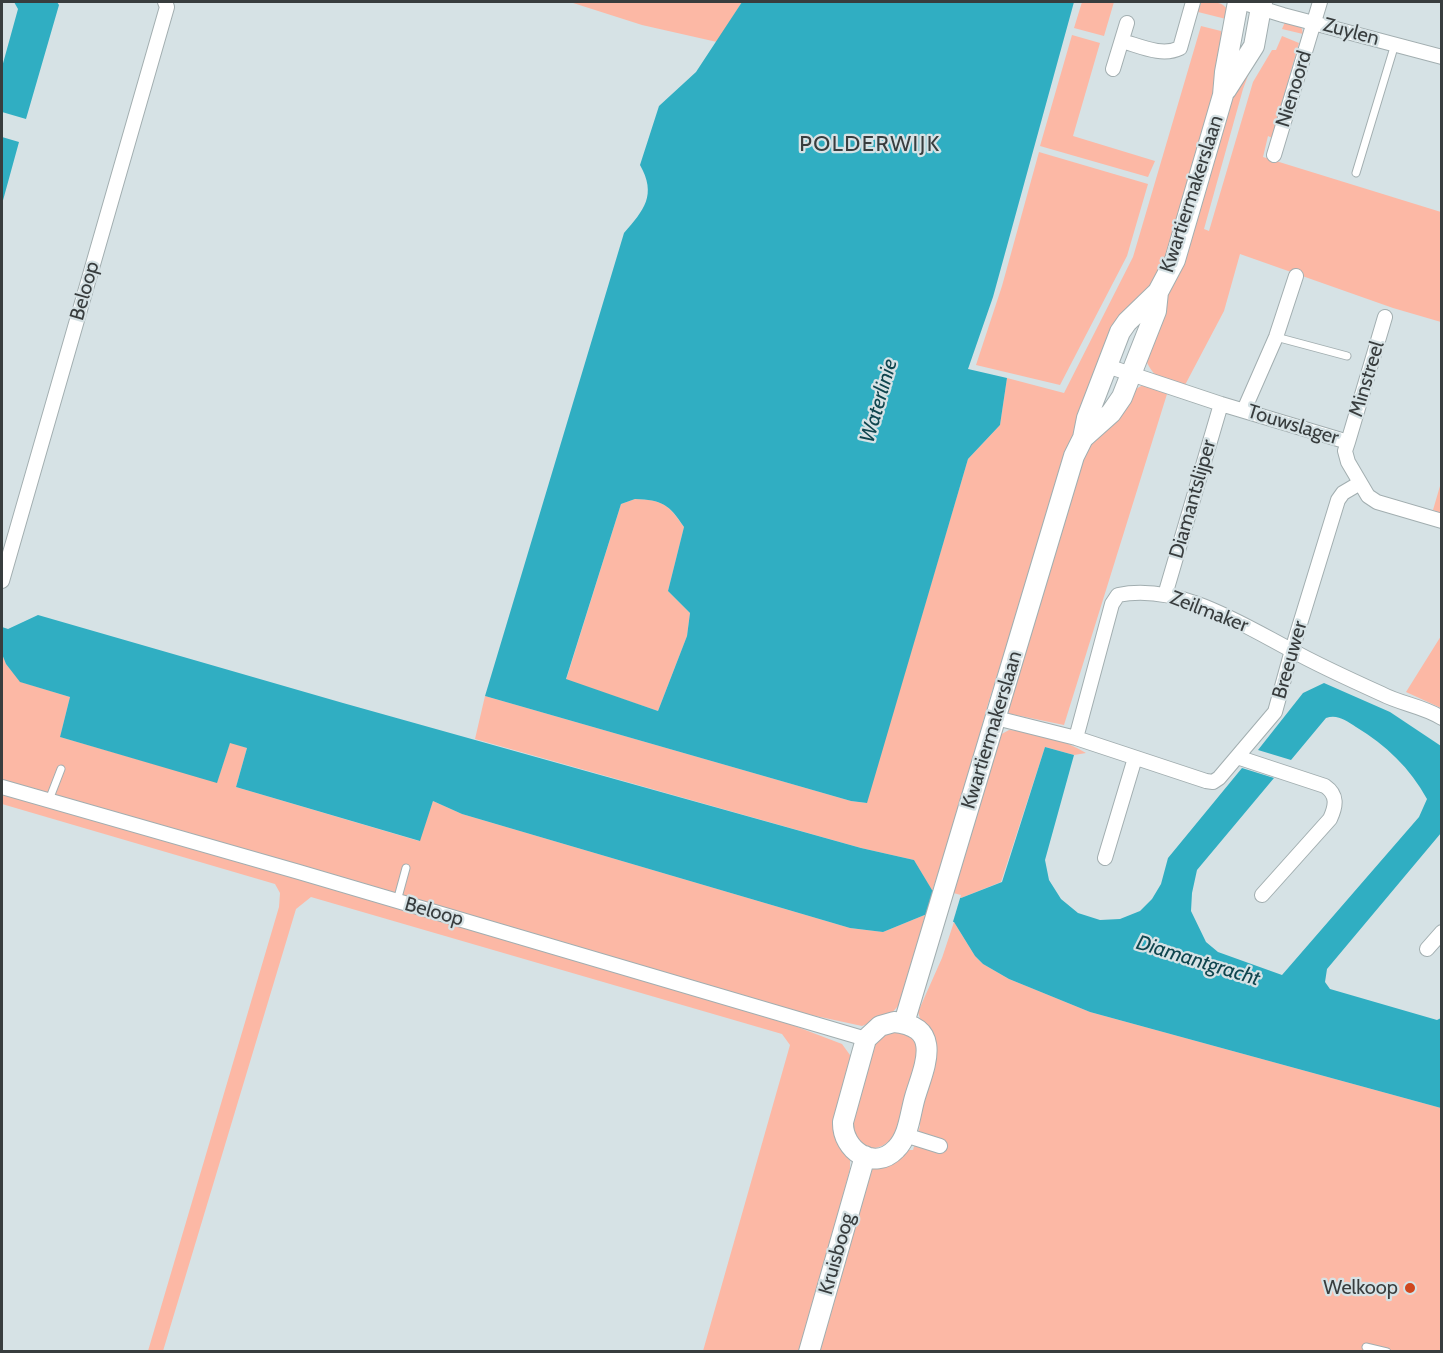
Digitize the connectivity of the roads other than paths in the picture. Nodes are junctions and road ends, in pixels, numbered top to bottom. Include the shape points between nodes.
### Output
1 (165, 2) edge
2 (1193, 2) edge
3 (1239, 2) edge
4 (1320, 2) edge
5 (1261, 5) edge
6 (1314, 22) junction
7 (1127, 23) dead end
8 (1122, 41) junction
9 (1395, 44) junction
10 (1442, 57) edge
11 (1113, 69) dead end
12 (1223, 95) junction
13 (1274, 155) dead end
14 (1356, 173) dead end
15 (1296, 276) dead end
16 (1158, 292) junction
17 (1386, 317) dead end
18 (1276, 337) junction
19 (1347, 356) dead end
20 (1107, 366) junction
21 (1132, 374) junction
22 (1221, 404) junction
23 (1244, 410) junction
24 (1083, 438) junction
25 (1348, 442) junction
26 (1360, 483) junction
27 (1442, 521) edge
28 (2, 581) edge
29 (1165, 595) junction
30 (1292, 650) junction
31 (1436, 714) edge
32 (996, 718) junction
33 (1076, 738) junction
34 (1237, 757) junction
35 (1135, 758) junction
36 (60, 769) dead end
37 (2, 787) edge
38 (49, 800) junction
39 (1105, 858) dead end
40 (406, 868) dead end
41 (1262, 895) dead end
42 (397, 901) junction
43 (1442, 932) edge
44 (1427, 949) dead end
45 (904, 1023) junction
46 (866, 1039) junction
47 (905, 1136) junction
48 (940, 1146) dead end
49 (865, 1156) junction
50 (1366, 1347) dead end
51 (809, 1352) edge
52 (1387, 1352) edge

1 - 28 street, Beloop via 167,7
2 - 8 street via 1180,48 1173,52
3 - 5 street, Kwartiermakerslaan
3 - 12 main road, Kwartiermakerslaan
4 - 6 street, Nienoord
5 - 6 street, Zuylen
5 - 12 main road, Kwartiermakerslaan via 1254,46
6 - 9 street, Zuylen
6 - 13 street, Nienoord
7 - 8 street
8 - 11 street
9 - 10 street, Zuylen
9 - 14 lane
12 - 16 main road, Kwartiermakerslaan via 1175,260
15 - 18 street
16 - 20 main road, Kwartiermakerslaan via 1120,332
16 - 21 main road, Kwartiermakerslaan via 1156,311
17 - 25 street, Minstreel
18 - 19 lane
18 - 23 street
20 - 21 street, Touwslager
20 - 24 main road, Kwartiermakerslaan
21 - 22 street, Touwslager
21 - 24 main road, Kwartiermakerslaan via 1112,413
22 - 23 street, Touwslager
22 - 29 street, Diamantslijper
23 - 25 street, Touwslager
24 - 32 main road, Kwartiermakerslaan via 1074,456
25 - 26 street, Touwslager via 1346,457
26 - 27 street, Touwslager via 1372,500
26 - 30 street, Breeuwer via 1338,500
29 - 30 street, Zeilmaker via 1232,617
29 - 33 street, Zeilmaker via 1129,593 1119,595 1112,604
30 - 31 street, Zeilmaker via 1396,701
30 - 34 street, Breeuwer via 1275,712
32 - 33 street, Breeuwer
32 - 45 main road, Kwartiermakerslaan
33 - 35 street, Breeuwer
34 - 35 street, Breeuwer via 1213,782
34 - 41 street via 1325,786 1335,800 1330,819
35 - 39 street
36 - 38 lane
37 - 38 street, Beloop
38 - 42 street, Beloop
40 - 42 lane
42 - 46 street, Beloop
43 - 44 street
45 - 46 main road via 880,1026
45 - 47 main road via 915,1028 928,1050
46 - 49 main road via 843,1122 850,1147
47 - 48 street
47 - 49 main road via 889,1155
49 - 51 main road, Kruisboog
50 - 52 lane

